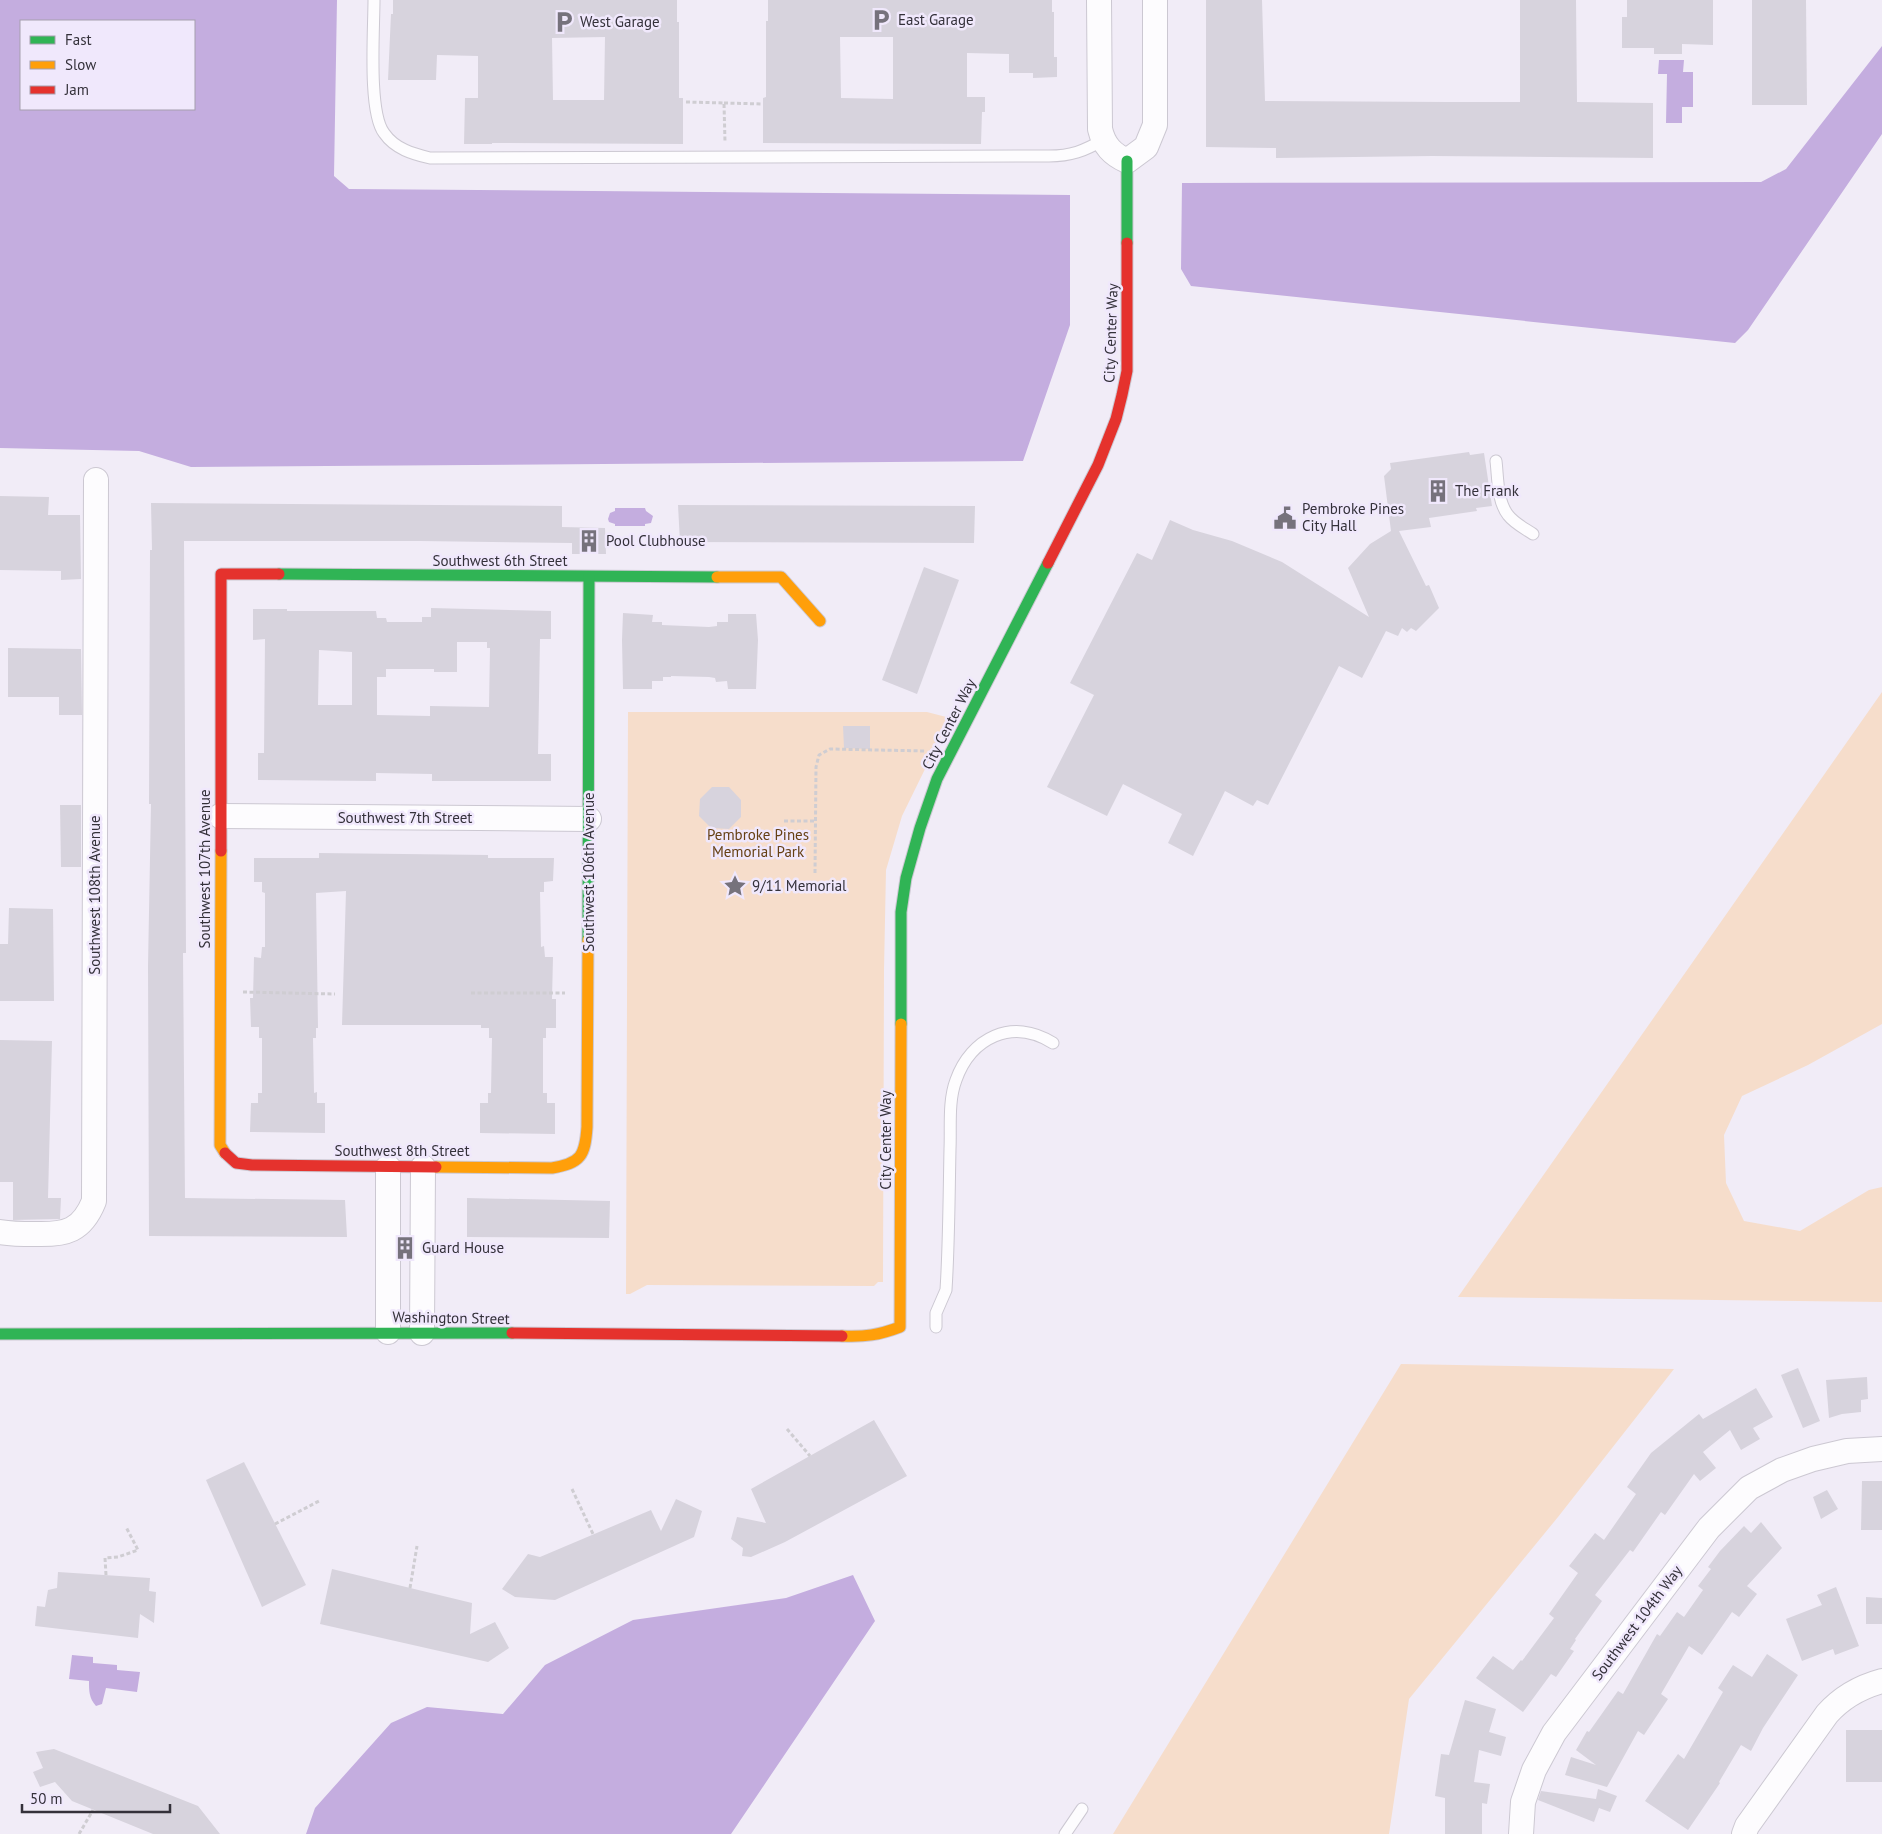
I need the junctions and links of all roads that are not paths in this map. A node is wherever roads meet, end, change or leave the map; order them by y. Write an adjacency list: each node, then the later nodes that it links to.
1 (374, 0): 4 (lane)
2 (1099, 0): 4 (street)
3 (1155, 0): 5 (street)
4 (1103, 140): 5 (street)
5 (1128, 161): 22 (street, City Center Way)
6 (1496, 460): 8 (lane)
7 (96, 480): 21 (street, Southwest 108th Avenue)
8 (1533, 534)
9 (221, 574): 10 (street, Southwest 6th Street); 12 (street, Southwest 107th Avenue)
10 (589, 577): 11 (street, Southwest 6th Street); 13 (street, Southwest 106th Avenue)
11 (820, 621)
12 (220, 816): 13 (street, Southwest 7th Street); 15 (street, Southwest 107th Avenue)
13 (590, 819): 16 (street, Southwest 106th Avenue)
14 (1053, 1043): 23 (lane)
15 (231, 1161): 17 (street, Southwest 8th Street)
16 (573, 1164): 18 (street, Southwest 8th Street)
17 (388, 1167): 18 (street, Southwest 8th Street); 19 (street)
18 (423, 1167): 20 (street)
19 (388, 1230): 20 (street); 24 (street)
20 (423, 1231): 25 (street)
21 (0, 1232)
22 (900, 1327): 25 (street, Washington Street)
23 (936, 1327)
24 (388, 1332): 25 (street, Washington Street); 26 (street, Washington Street)
25 (422, 1333)
26 (0, 1334)
27 (1882, 1449): 31 (street, Southwest 104th Way)
28 (1882, 1682): 32 (street)
29 (1082, 1809): 30 (lane)
30 (1065, 1834)
31 (1521, 1834)
32 (1744, 1834)

